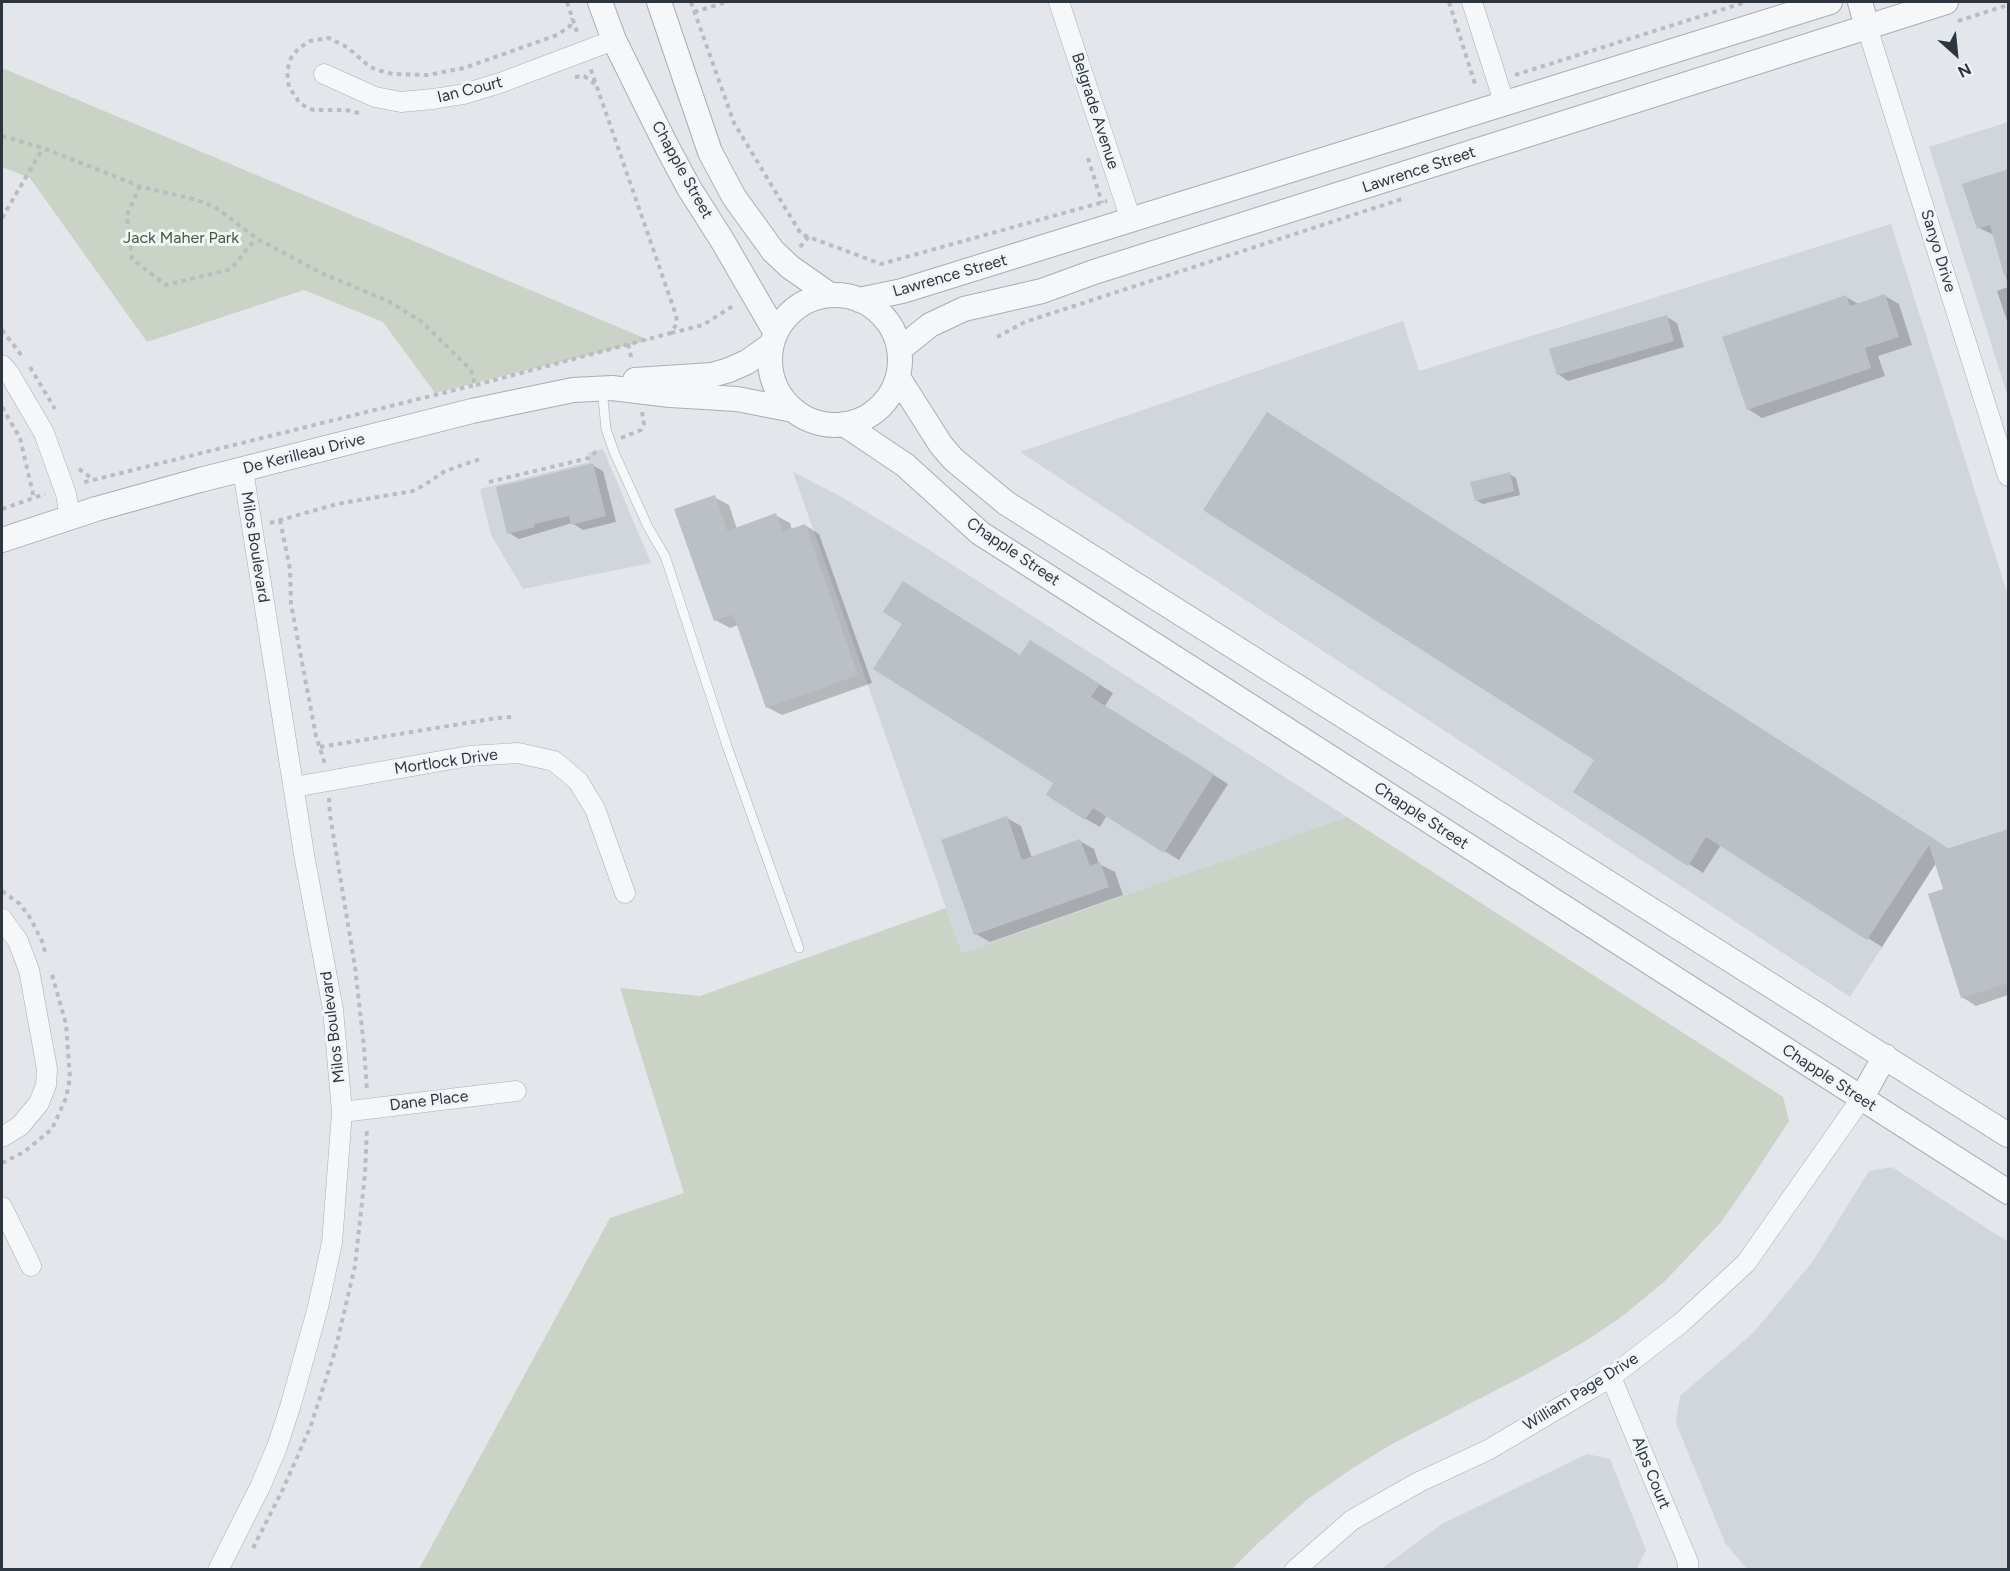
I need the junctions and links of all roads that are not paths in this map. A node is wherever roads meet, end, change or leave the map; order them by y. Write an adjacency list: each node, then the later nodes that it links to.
1 (600, 2): 10 (street, Chapple Street)
2 (1059, 2): 14 (street, Belgrade Avenue)
3 (1472, 2): 13 (street)
4 (1830, 2): 8 (street, Lawrence Street)
5 (1860, 2): 9 (street)
6 (1946, 2): 9 (street, Lawrence Street)
7 (663, 3): 16 (street, Chapple Street)
8 (1790, 7): 11 (street); 13 (street, Lawrence Street)
9 (1867, 27): 11 (street, Lawrence Street); 26 (street, Sanyo Drive)
10 (614, 40): 12 (street, Ian Court); 18 (street, Chapple Street)
11 (1803, 47): 15 (street, Lawrence Street)
12 (324, 74)
13 (1504, 102): 14 (street, Lawrence Street)
14 (1131, 220): 15 (street); 17 (street, Lawrence Street)
15 (1145, 257): 19 (street, Lawrence Street)
16 (830, 295): 17 (street); 18 (street)
17 (859, 300): 19 (street)
18 (773, 339): 22 (street, De Kerilleau Drive); 23 (street)
19 (900, 350): 21 (street)
20 (2, 365): 27 (street)
21 (899, 379): 24 (street); 33 (street)
22 (607, 387): 23 (street, De Kerilleau Drive); 25 (street, De Kerilleau Drive); 32 (lane)
23 (793, 410): 24 (street)
24 (844, 424): 35 (street, Chapple Street)
25 (243, 470): 27 (street, De Kerilleau Drive); 29 (street, Milos Boulevard)
26 (2008, 476)
27 (70, 518): 28 (street, De Kerilleau Drive)
28 (2, 540)
29 (294, 787): 30 (street, Mortlock Drive); 36 (street, Milos Boulevard)
30 (625, 893)
31 (2, 919): 38 (street)
32 (799, 948)
33 (1885, 1056): 35 (street); 37 (street)
34 (516, 1091): 36 (street, Dane Place)
35 (1861, 1099): 39 (street, Chapple Street); 42 (street, William Page Drive)
36 (342, 1112): 43 (street, Milos Boulevard)
37 (2008, 1135)
38 (2, 1137)
39 (2008, 1192)
40 (2, 1207): 41 (street)
41 (31, 1266)
42 (1611, 1377): 44 (street, William Page Drive); 45 (street, Alps Court)
43 (218, 1569)
44 (1295, 1569)
45 (1689, 1569)

